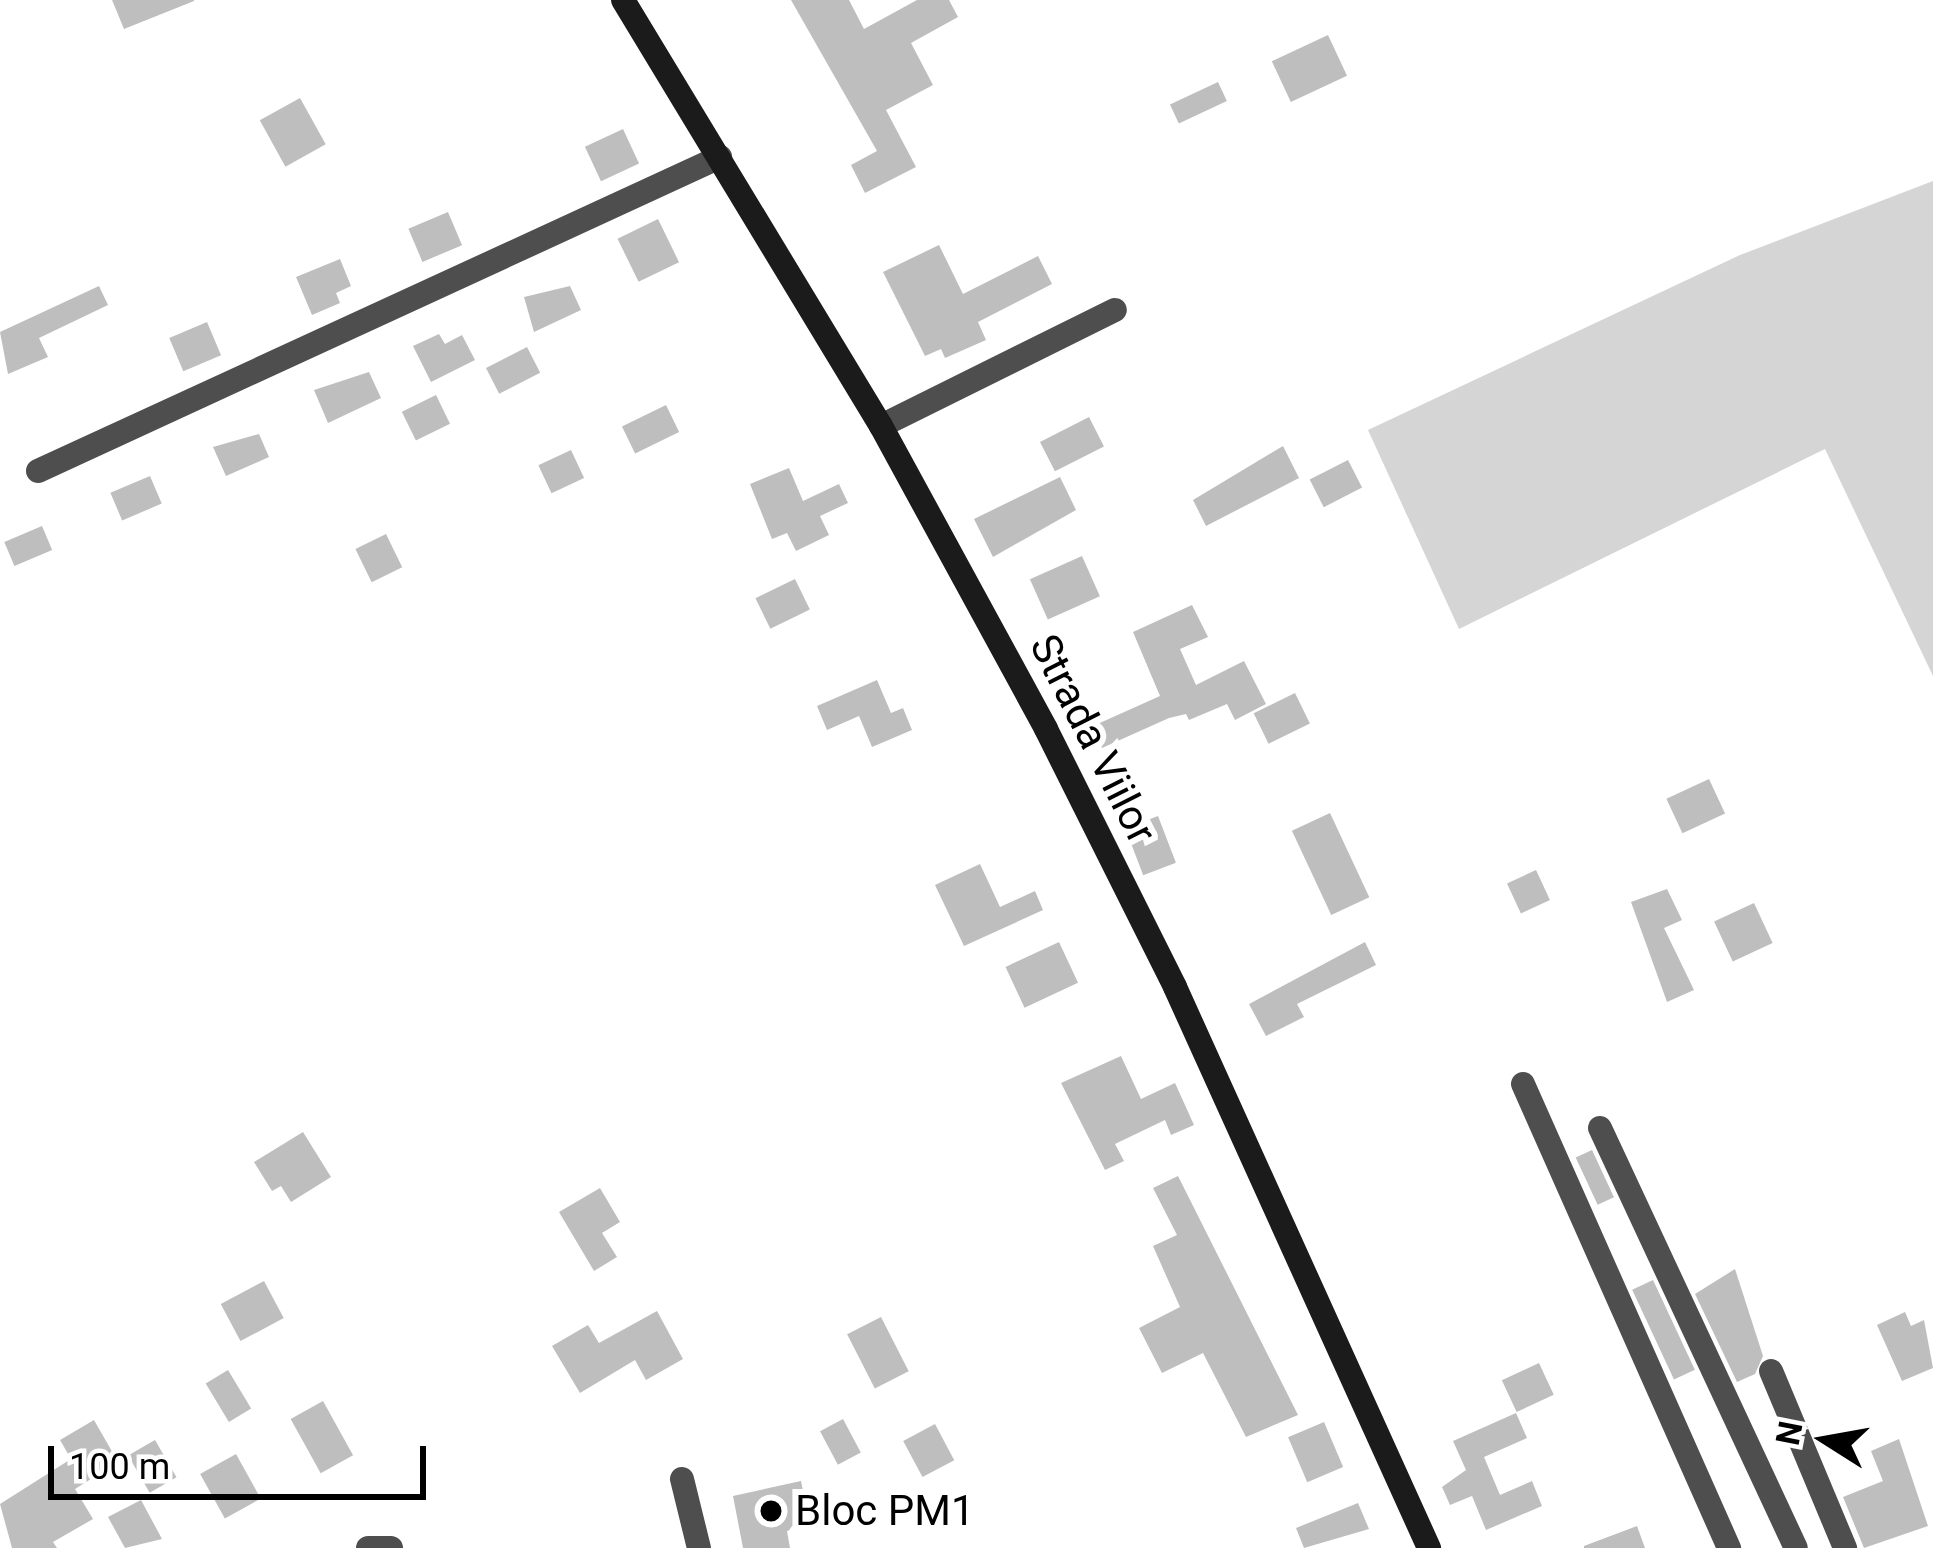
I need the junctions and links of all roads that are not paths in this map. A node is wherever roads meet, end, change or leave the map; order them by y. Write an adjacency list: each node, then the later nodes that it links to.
1 (623, 0): 2 (main road, Strada Viilor)
2 (719, 158): 4 (main road, Strada Viilor); 5 (street)
3 (1114, 310): 4 (street)
4 (881, 425): 13 (main road, Strada Viilor)
5 (38, 472)
6 (1523, 1084): 14 (street)
7 (1600, 1128): 15 (street)
8 (1771, 1371): 16 (street)
9 (682, 1479): 12 (street)
10 (368, 1548): 11 (street)
11 (392, 1548)
12 (699, 1548)
13 (1429, 1548)
14 (1729, 1548)
15 (1796, 1548)
16 (1845, 1548)

